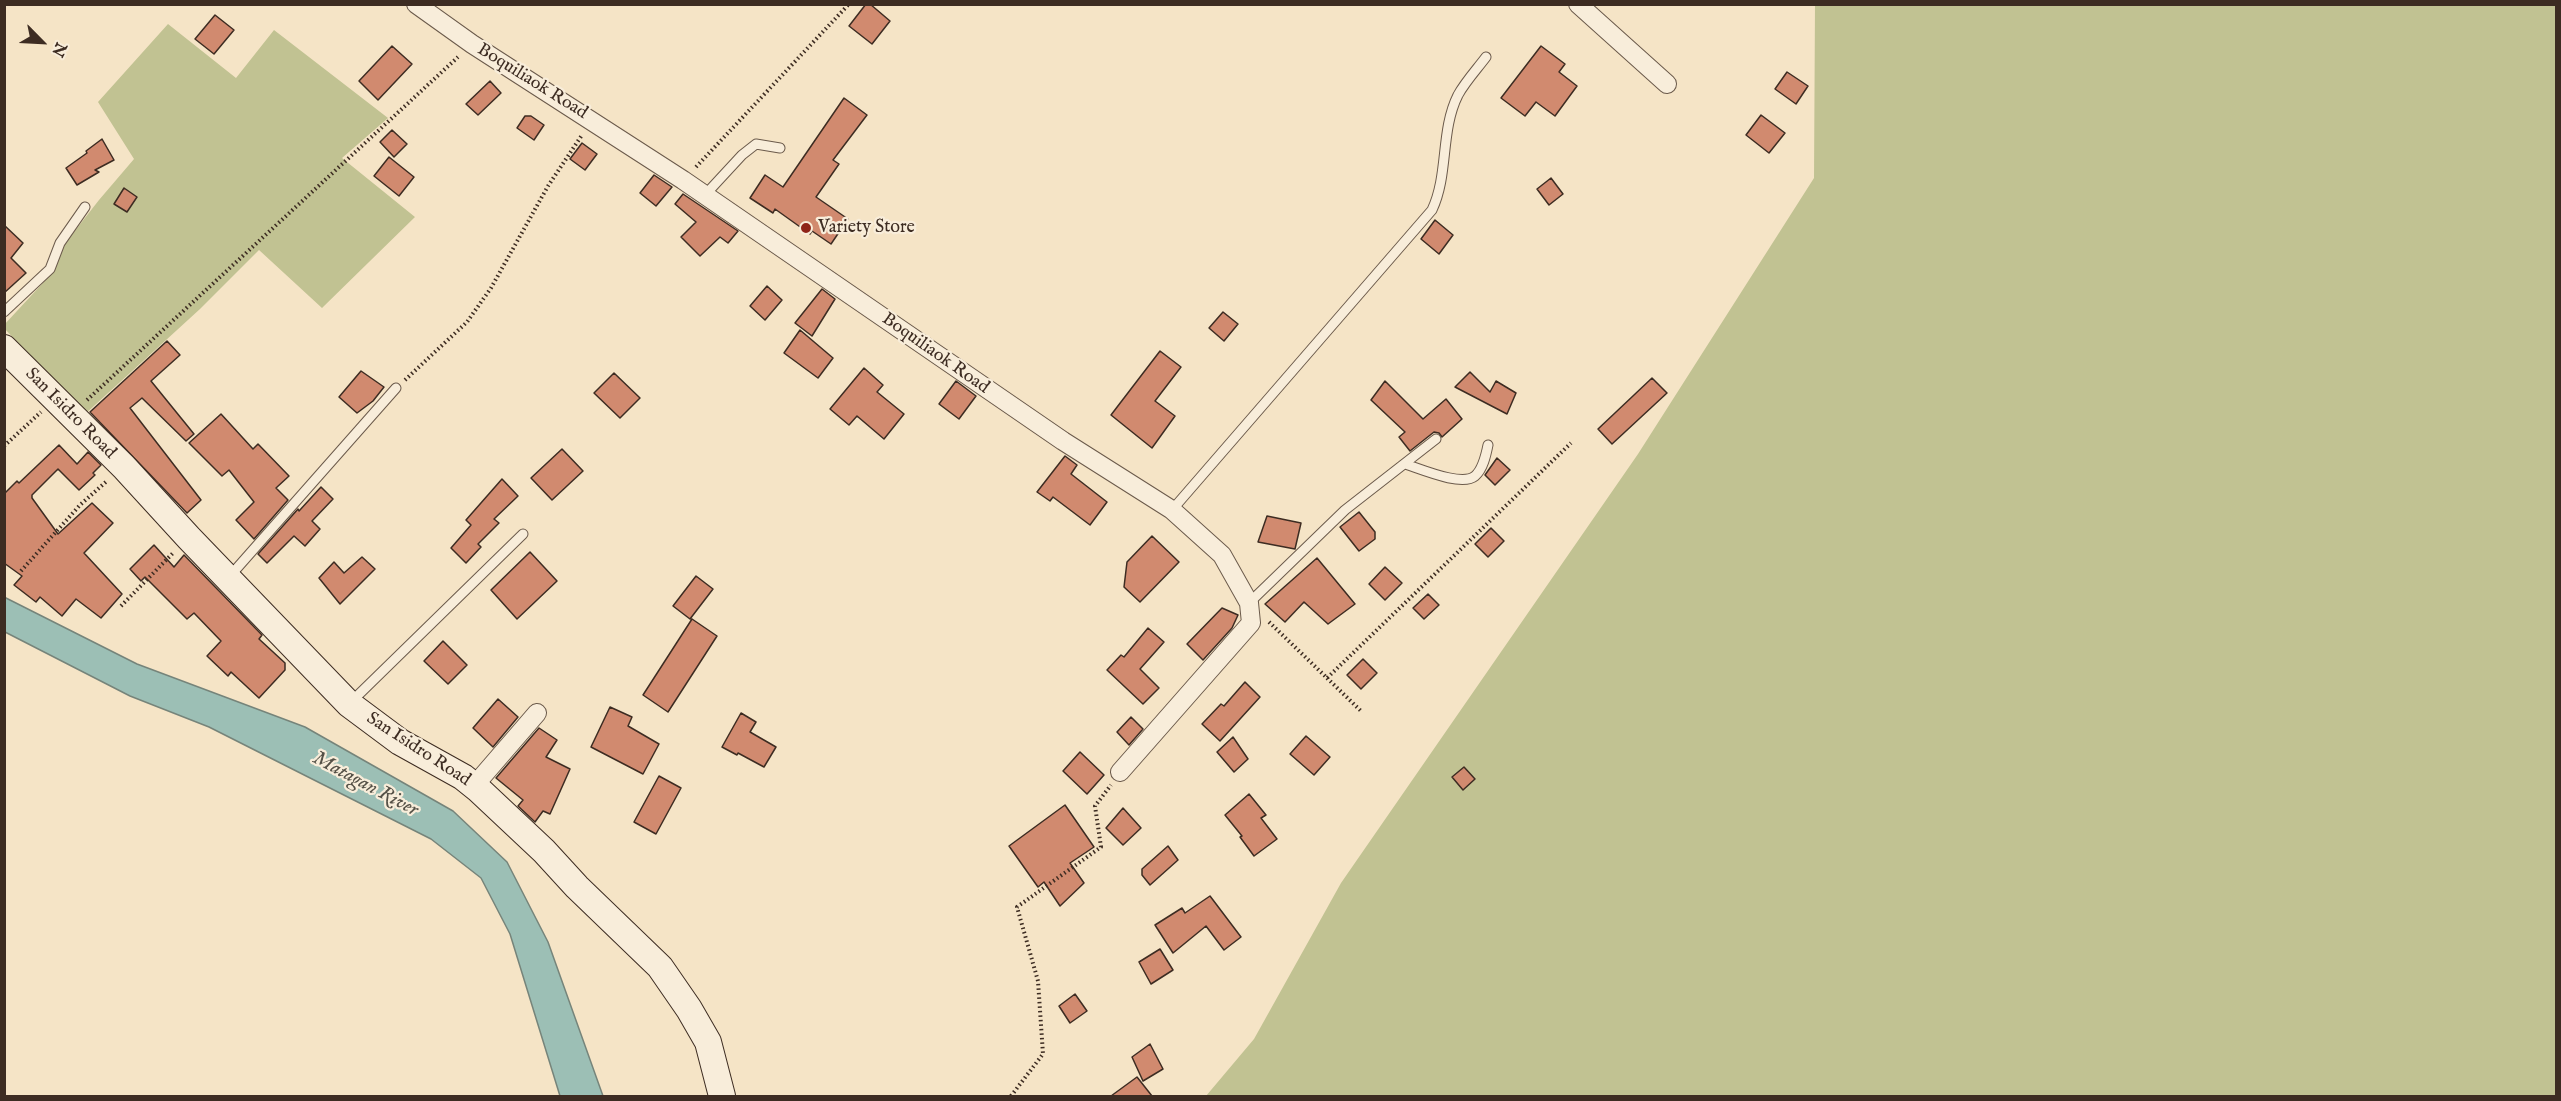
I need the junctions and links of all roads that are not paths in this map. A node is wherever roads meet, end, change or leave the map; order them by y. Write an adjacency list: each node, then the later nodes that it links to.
1 (416, 4): 6 (street, Boquiliaok Road)
2 (1578, 4): 4 (street)
3 (1486, 57): 14 (lane)
4 (1667, 84)
5 (780, 148): 6 (lane)
6 (705, 195): 14 (street, Boquiliaok Road)
7 (86, 207): 8 (lane)
8 (4, 312)
9 (4, 348): 16 (street, San Isidro Road)
10 (396, 388): 16 (lane)
11 (1436, 439): 13 (lane)
12 (1488, 445): 13 (lane)
13 (1405, 464): 17 (lane)
14 (1172, 510): 17 (street, Boquiliaok Road)
15 (523, 534): 18 (lane)
16 (229, 578): 18 (street, San Isidro Road)
17 (1249, 603): 20 (street)
18 (349, 704): 21 (street, San Isidro Road)
19 (537, 712): 21 (street)
20 (1120, 772)
21 (474, 786): 22 (street, San Isidro Road)
22 (722, 1096)

